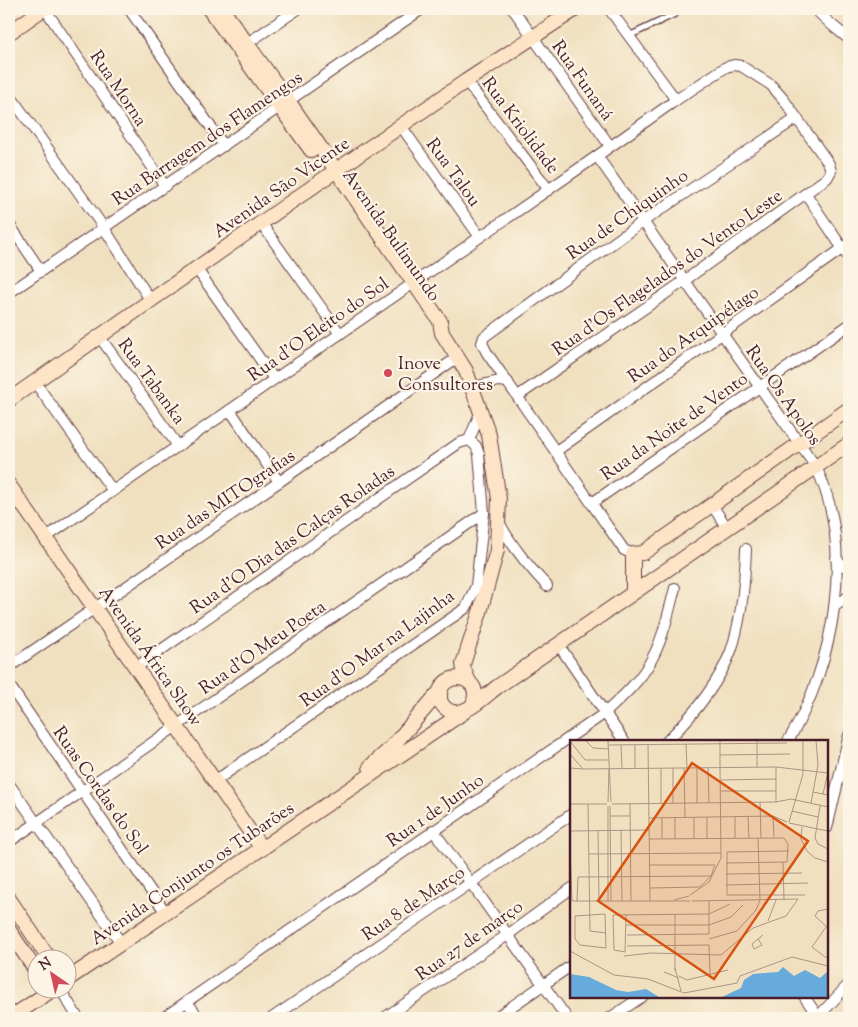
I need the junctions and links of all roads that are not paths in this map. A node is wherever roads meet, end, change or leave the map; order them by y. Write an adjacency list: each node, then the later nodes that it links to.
1 (44, 9): 12 (street); 27 (street, Rua Morna)
2 (129, 9): 23 (street)
3 (209, 9): 20 (street, Avenida Bulimundo)
4 (222, 9): 16 (street, Avenida Bulimundo)
5 (298, 9): 16 (street)
6 (422, 9): 20 (street, Rua Barragem dos Flamengos)
7 (513, 9): 14 (street, Rua Funaná)
8 (576, 9): 14 (street, Avenida São Vicente)
9 (609, 9): 13 (street)
10 (674, 9): 13 (lane)
11 (815, 9): 15 (street)
12 (9, 33)
13 (629, 36): 19 (street)
14 (533, 38): 17 (street, Avenida São Vicente); 24 (street, Rua Funaná)
15 (849, 39)
16 (246, 44): 20 (street, Avenida Bulimundo)
17 (466, 81): 22 (street, Avenida São Vicente); 28 (street, Rua Kriolidade)
18 (9, 94): 33 (street)
19 (676, 100): 21 (street, Rua d'O Eleito do Sol); 24 (street, Rua d'O Eleito do Sol)
20 (285, 104): 23 (street, Rua Barragem dos Flamengos); 26 (street, Avenida Bulimundo)
21 (797, 118): 29 (street, Rua d'Os Flagelados do Vento Leste); 30 (street, Rua de Chiquinho)
22 (401, 126): 26 (street, Avenida São Vicente); 34 (street, Rua Talou)
23 (224, 146): 27 (street, Rua Barragem dos Flamengos)
24 (610, 146): 25 (street, Rua d'O Eleito do Sol)
25 (597, 156): 28 (street, Rua d'O Eleito do Sol); 30 (street, Rua Os Apolos)
26 (332, 173): 31 (street, Avenida São Vicente); 39 (street, Avenida Bulimundo)
27 (165, 186): 33 (street, Rua Barragem dos Flamengos)
28 (549, 190): 34 (street, Rua d'O Eleito do Sol)
29 (806, 194): 35 (street); 38 (street, Rua d'Os Flagelados do Vento Leste)
30 (642, 222): 38 (street, Rua Os Apolos); 49 (street, Rua de Chiquinho)
31 (261, 223): 36 (street, Avenida São Vicente); 43 (street)
32 (9, 224): 37 (street)
33 (104, 228): 37 (street, Rua Barragem dos Flamengos); 41 (street)
34 (480, 237): 39 (street, Rua d'O Eleito do Sol)
35 (847, 250): 44 (street, Rua do Arquipélago)
36 (196, 268): 41 (street, Avenida São Vicente); 47 (street)
37 (41, 271): 40 (street, Rua Barragem dos Flamengos)
38 (684, 280): 44 (street, Rua Os Apolos); 52 (street, Rua d'Os Flagelados do Vento Leste)
39 (410, 286): 43 (street, Rua d'O Eleito do Sol); 46 (street, Avenida Bulimundo)
40 (9, 293)
41 (151, 301): 45 (street, Avenida São Vicente)
42 (849, 325): 51 (street, Rua da Noite de Vento)
43 (340, 334): 47 (street, Rua d'O Eleito do Sol)
44 (722, 334): 51 (street, Rua Os Apolos); 61 (street, Rua do Arquipélago)
45 (99, 336): 48 (street, Avenida São Vicente); 60 (street, Rua Tabanka)
46 (458, 357): 50 (street, Avenida Bulimundo); 63 (street, Rua das MITOgrafias)
47 (274, 379): 55 (street, Rua d'O Eleito do Sol)
48 (34, 381): 53 (street, Avenida São Vicente); 65 (street)
49 (508, 382): 50 (street); 52 (street)
50 (472, 387): 56 (street, Avenida Bulimundo)
51 (759, 387): 58 (street, Rua Os Apolos); 66 (street, Rua da Noite de Vento)
52 (518, 396): 61 (street)
53 (9, 400)
54 (849, 409): 58 (street)
55 (230, 410): 60 (street, Rua d'O Eleito do Sol); 63 (street)
56 (481, 411): 57 (street); 69 (street, Avenida Bulimundo)
57 (469, 440): 68 (street, Rua d'O Mar na Lajinha); 85 (street, Rua d'O Dia das Calças Roladas)
58 (800, 444): 62 (street, Rua Os Apolos); 67 (street)
59 (849, 444): 62 (street)
60 (178, 446): 65 (street, Rua d'O Eleito do Sol)
61 (556, 451): 66 (street)
62 (816, 467): 70 (street); 74 (street, Rua Os Apolos)
63 (279, 482): 81 (street, Rua das MITOgrafias)
64 (10, 490): 71 (street, Avenida África Show)
65 (113, 491): 71 (street, Rua d'O Eleito do Sol)
66 (592, 503): 73 (street)
67 (712, 505): 70 (street); 73 (street)
68 (484, 513): 92 (street, Rua d'O Meu Poeta); 97 (street, Rua d'O Mar na Lajinha)
69 (499, 521): 76 (street); 83 (street, Avenida Bulimundo)
70 (727, 528): 78 (street)
71 (45, 538): 81 (street, Avenida África Show)
72 (746, 549): 95 (street)
73 (633, 554): 78 (street)
74 (836, 559): 75 (street); 80 (street, Rua Os Apolos)
75 (849, 570)
76 (547, 586)
77 (675, 588): 91 (street, Rua 1 de Junho)
78 (633, 592): 82 (street)
79 (849, 596): 80 (street)
80 (834, 607): 96 (street, Rua Os Apolos)
81 (94, 608): 84 (street, Rua das MITOgrafias); 85 (street, Avenida África Show)
82 (558, 644): 89 (street); 91 (street)
83 (464, 657): 87 (street); 88 (street)
84 (9, 667)
85 (135, 668): 92 (street, Avenida África Show)
86 (9, 685): 99 (street, Ruas Cordas do Sol)
87 (471, 685): 88 (street); 89 (street); 90 (street)
88 (444, 686): 90 (street); 100 (street)
89 (497, 687): 90 (street)
90 (468, 708): 100 (street)
91 (605, 713): 94 (street); 104 (street, Rua 1 de Junho)
92 (176, 726): 97 (street, Avenida África Show); 99 (street, Rua d'O Meu Poeta)
93 (849, 735): 103 (street)
94 (623, 740)
95 (668, 740)
96 (789, 740)
97 (215, 781): 106 (street, Avenida África Show)
98 (9, 784): 102 (street)
99 (82, 791): 102 (street, Rua d'O Meu Poeta); 110 (street, Ruas Cordas do Sol)
100 (336, 798): 106 (street, Avenida Conjunto os Tubarões)
101 (570, 815): 107 (street, Rua 8 de Março)
102 (36, 823): 105 (street, Rua d'O Meu Poeta); 113 (street)
103 (828, 824)
104 (433, 830): 107 (street); 124 (street, Rua 1 de Junho)
105 (9, 842)
106 (262, 848): 110 (street, Avenida Conjunto os Tubarões)
107 (470, 884): 112 (street); 130 (street, Rua 8 de Março)
108 (570, 889): 112 (street, Rua 27 de março)
109 (9, 899): 114 (street)
110 (166, 913): 113 (street, Avenida Conjunto os Tubarões)
111 (9, 930): 115 (street)
112 (506, 936): 119 (street); 131 (street, Rua 27 de março)
113 (121, 943): 117 (street, Avenida Conjunto os Tubarões)
114 (43, 950)
115 (28, 959)
116 (570, 966): 119 (street)
117 (78, 972)
118 (849, 984): 125 (street)
119 (544, 985): 132 (street); 133 (street)
120 (642, 997): 134 (street)
121 (805, 997): 125 (street)
122 (37, 1000): 126 (street)
123 (61, 1000): 127 (street)
124 (187, 1002): 128 (street, Rua 1 de Junho); 129 (street)
125 (818, 1017)
126 (10, 1018)
127 (78, 1018)
128 (163, 1018)
129 (199, 1018)
130 (272, 1018)
131 (384, 1018)
132 (495, 1018)
133 (567, 1018)
134 (610, 1018)

